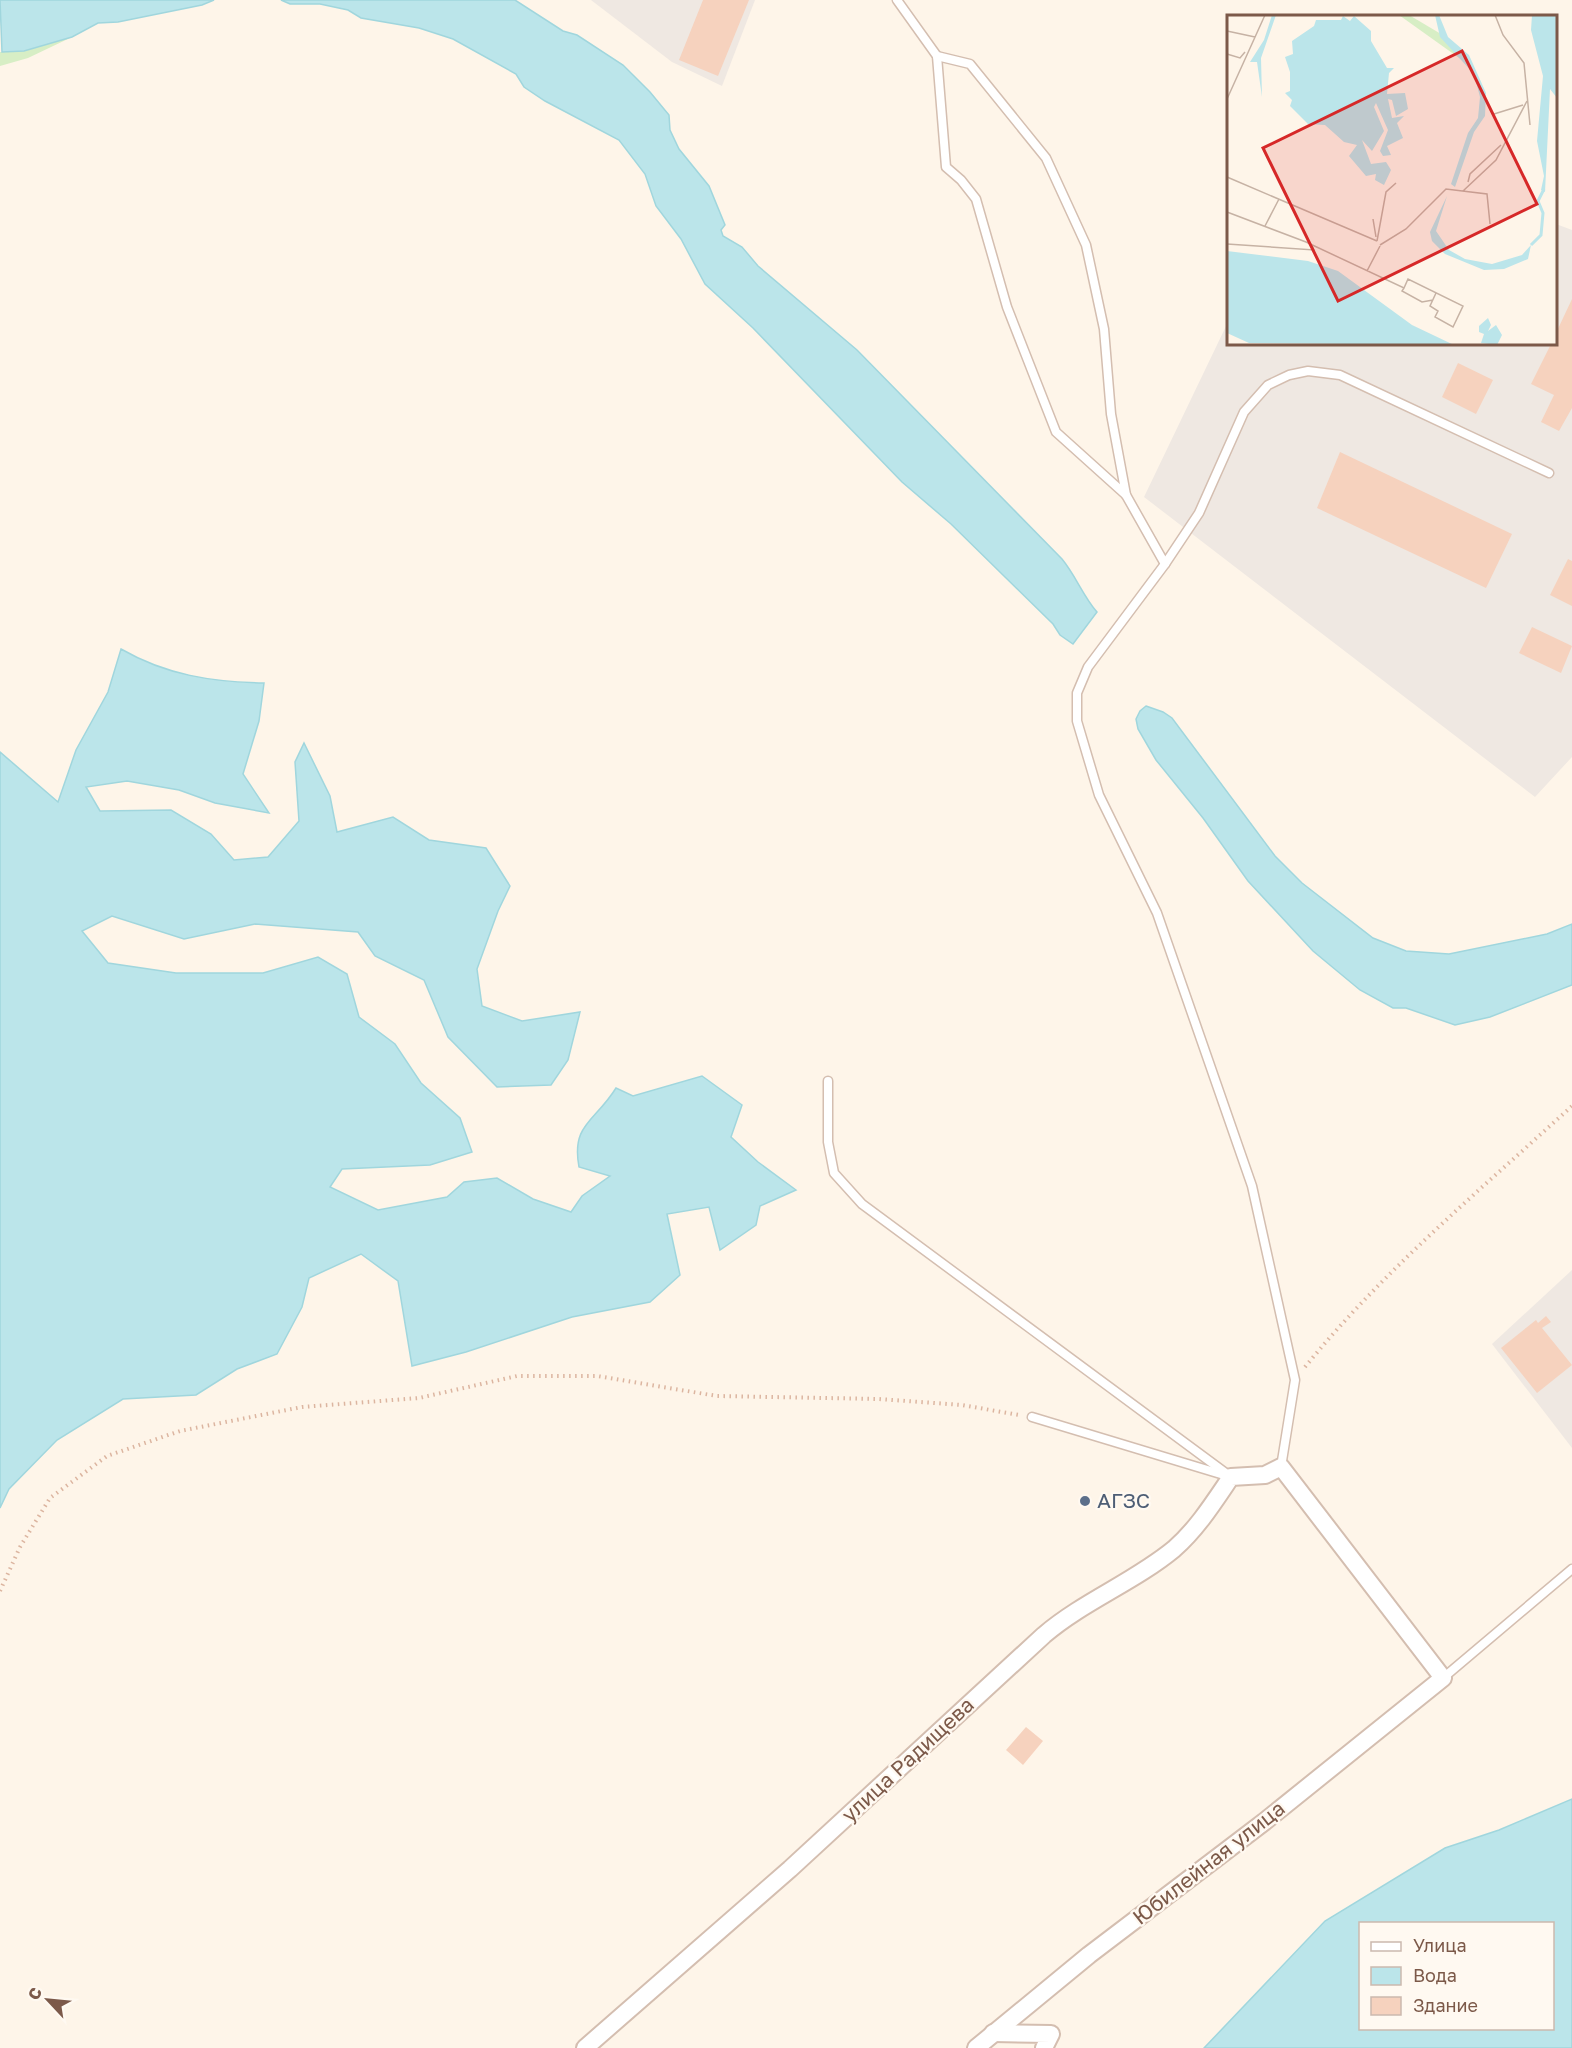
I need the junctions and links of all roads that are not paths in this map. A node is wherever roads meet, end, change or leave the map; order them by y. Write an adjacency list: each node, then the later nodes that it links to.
1 (897, 0): 2 (lane)
2 (937, 56): 4 (lane); 4 (lane)
3 (1549, 472): 5 (lane)
4 (1126, 495): 5 (lane)
5 (1165, 564): 8 (lane)
6 (828, 1081): 9 (lane)
7 (1032, 1417): 9 (lane)
8 (1281, 1467): 9 (street); 11 (street)
9 (1231, 1477): 13 (street, улица Радищева)
10 (1572, 1569): 11 (lane)
11 (1443, 1678): 12 (street, Юбилейная улица)
12 (993, 2034): 14 (street, Юбилейная улица); 15 (street)
13 (585, 2048)
14 (976, 2048)
15 (1044, 2048)

